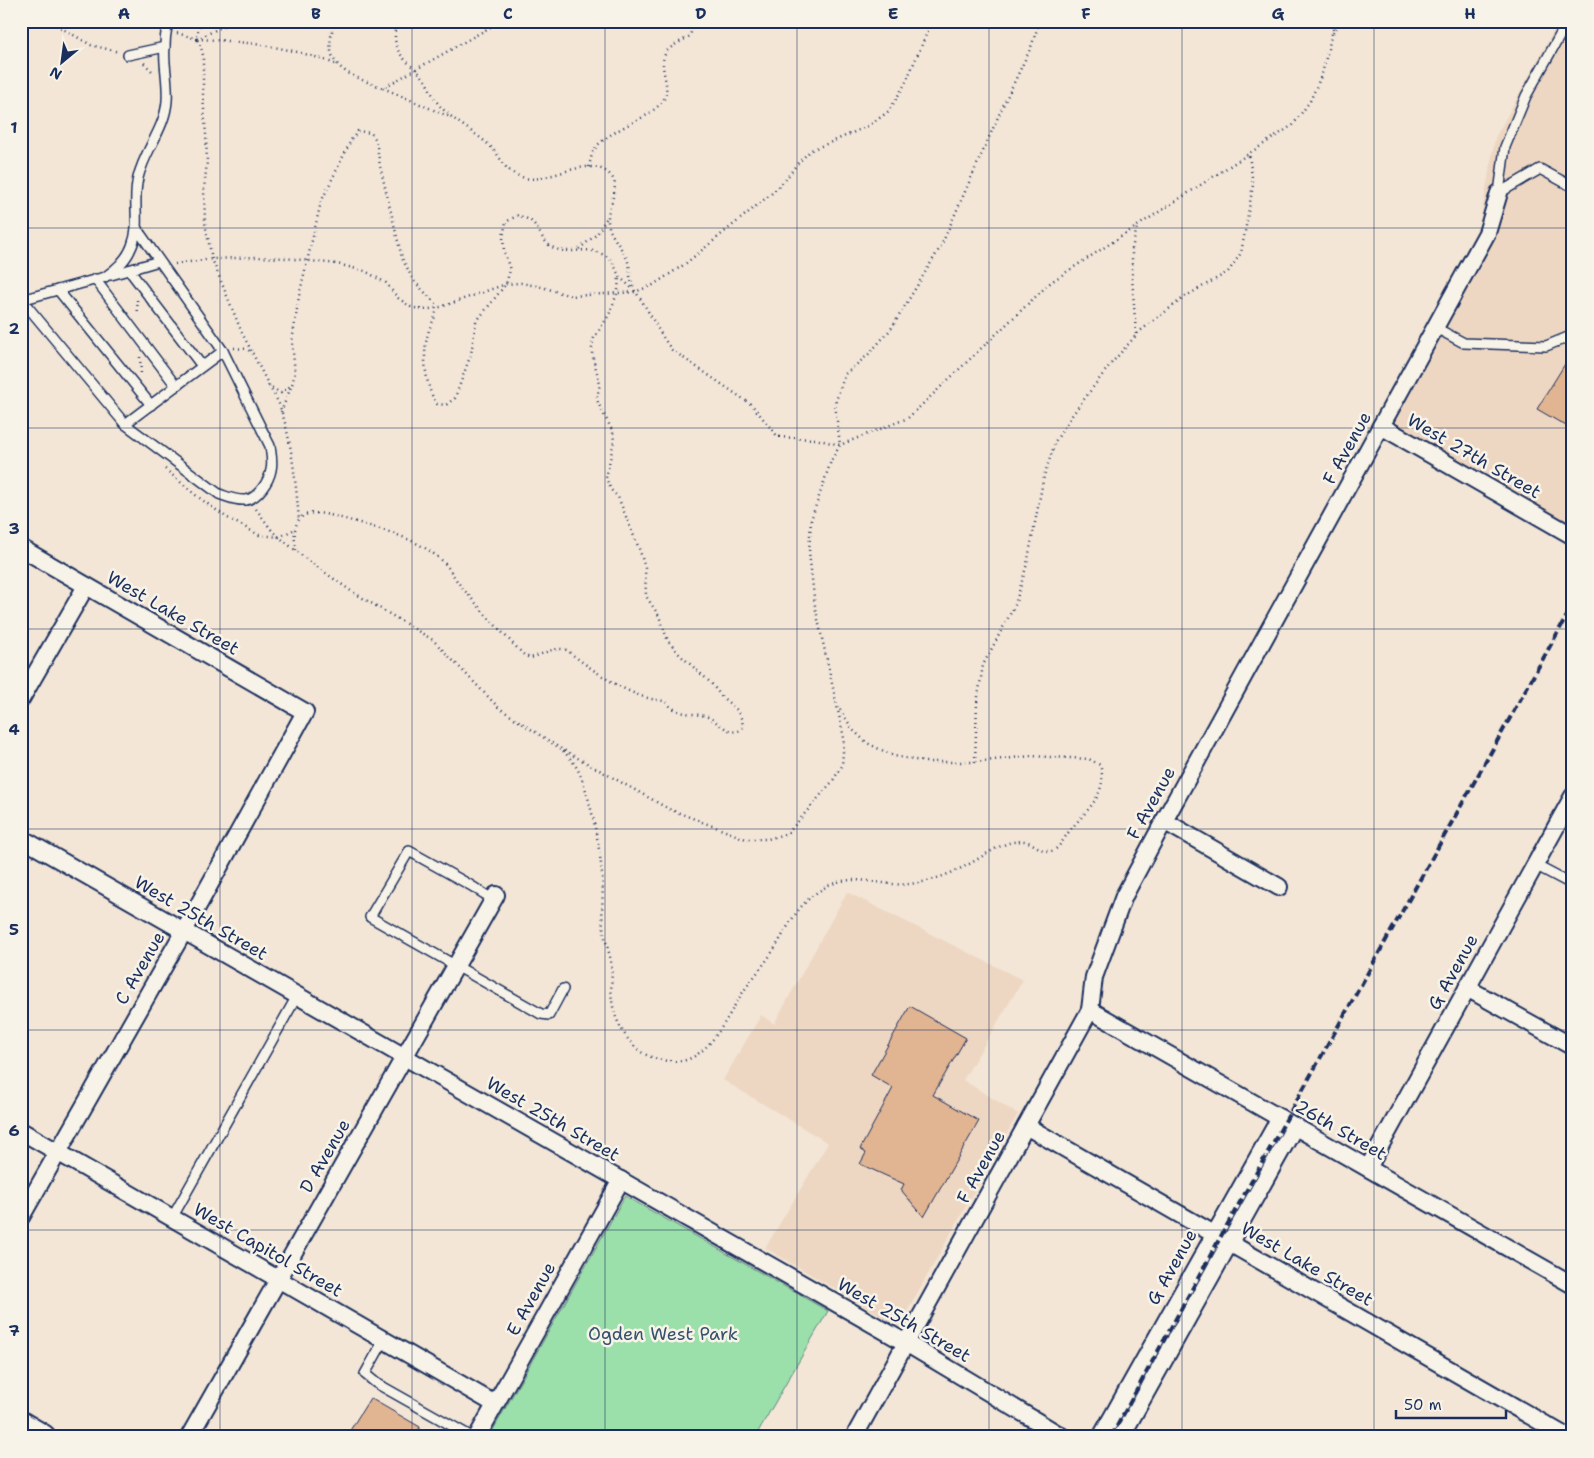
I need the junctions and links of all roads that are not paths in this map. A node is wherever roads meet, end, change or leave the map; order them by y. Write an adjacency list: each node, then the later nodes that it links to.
1 (1568, 21): 6 (lane)
2 (167, 25): 3 (lane)
3 (165, 47): 4 (lane); 7 (lane)
4 (128, 55)
5 (1573, 187): 6 (lane)
6 (1499, 193): 14 (street, F Avenue)
7 (137, 229): 8 (lane); 10 (lane)
8 (163, 262): 9 (lane); 16 (lane)
9 (129, 270): 10 (lane); 17 (lane)
10 (105, 277): 11 (lane)
11 (95, 280): 12 (lane); 18 (lane)
12 (58, 290): 13 (lane); 19 (lane)
13 (22, 300): 20 (lane)
14 (1436, 328): 15 (lane); 21 (street, F Avenue)
15 (1573, 335)
16 (223, 351): 17 (lane); 20 (lane)
17 (202, 366): 18 (lane)
18 (176, 386): 19 (lane)
19 (151, 405): 20 (lane)
20 (125, 424)
21 (1381, 426): 22 (street, West 27th Street); 28 (street, F Avenue)
22 (1573, 536)
23 (21, 548): 24 (street, West Lake Street)
24 (86, 586): 25 (street); 26 (street, West Lake Street)
25 (21, 699)
26 (305, 712): 34 (street, C Avenue)
27 (1573, 796): 30 (street, G Avenue)
28 (1164, 821): 32 (street); 39 (street, F Avenue)
29 (21, 838): 34 (street, West 25th Street)
30 (1535, 865): 31 (lane); 36 (street, G Avenue)
31 (1573, 885)
32 (1279, 887)
33 (495, 898): 35 (street, D Avenue); 35 (lane)
34 (184, 931): 38 (street, West 25th Street); 46 (street, C Avenue)
35 (456, 967): 37 (lane); 41 (street, D Avenue)
36 (1467, 988): 40 (street); 47 (street, G Avenue)
37 (563, 989)
38 (297, 996): 41 (street, West 25th Street); 50 (lane)
39 (1090, 1010): 42 (street, 26th Street); 43 (street, F Avenue)
40 (1573, 1047)
41 (405, 1057): 48 (street, West 25th Street); 53 (street, D Avenue)
42 (1280, 1118): 44 (street, 26th Street); 51 (street, G Avenue)
43 (1026, 1126): 51 (street, West Lake Street); 56 (street, F Avenue)
44 (1295, 1126): 47 (street, 26th Street); 52 (street)
45 (21, 1131): 46 (street, West Capitol Street)
46 (58, 1152): 49 (street, C Avenue); 50 (street, West Capitol Street)
47 (1368, 1168): 54 (street, 26th Street)
48 (621, 1180): 56 (street, West 25th Street); 57 (street, E Avenue)
49 (21, 1217)
50 (172, 1218): 53 (street, West Capitol Street)
51 (1214, 1234): 52 (street, West Lake Street); 65 (street, G Avenue)
52 (1229, 1242): 66 (street); 67 (street, West Lake Street)
53 (278, 1279): 55 (street, West Capitol Street); 60 (street, D Avenue)
54 (1573, 1285)
55 (384, 1340): 57 (street, West Capitol Street); 61 (lane)
56 (906, 1343): 63 (street, F Avenue); 64 (street, West 25th Street)
57 (495, 1404): 62 (street, E Avenue)
58 (21, 1424): 59 (main road)
59 (42, 1437)
60 (189, 1437)
61 (472, 1437)
62 (477, 1437)
63 (854, 1437)
64 (1063, 1437)
65 (1101, 1437)
66 (1121, 1437)
67 (1568, 1437)

